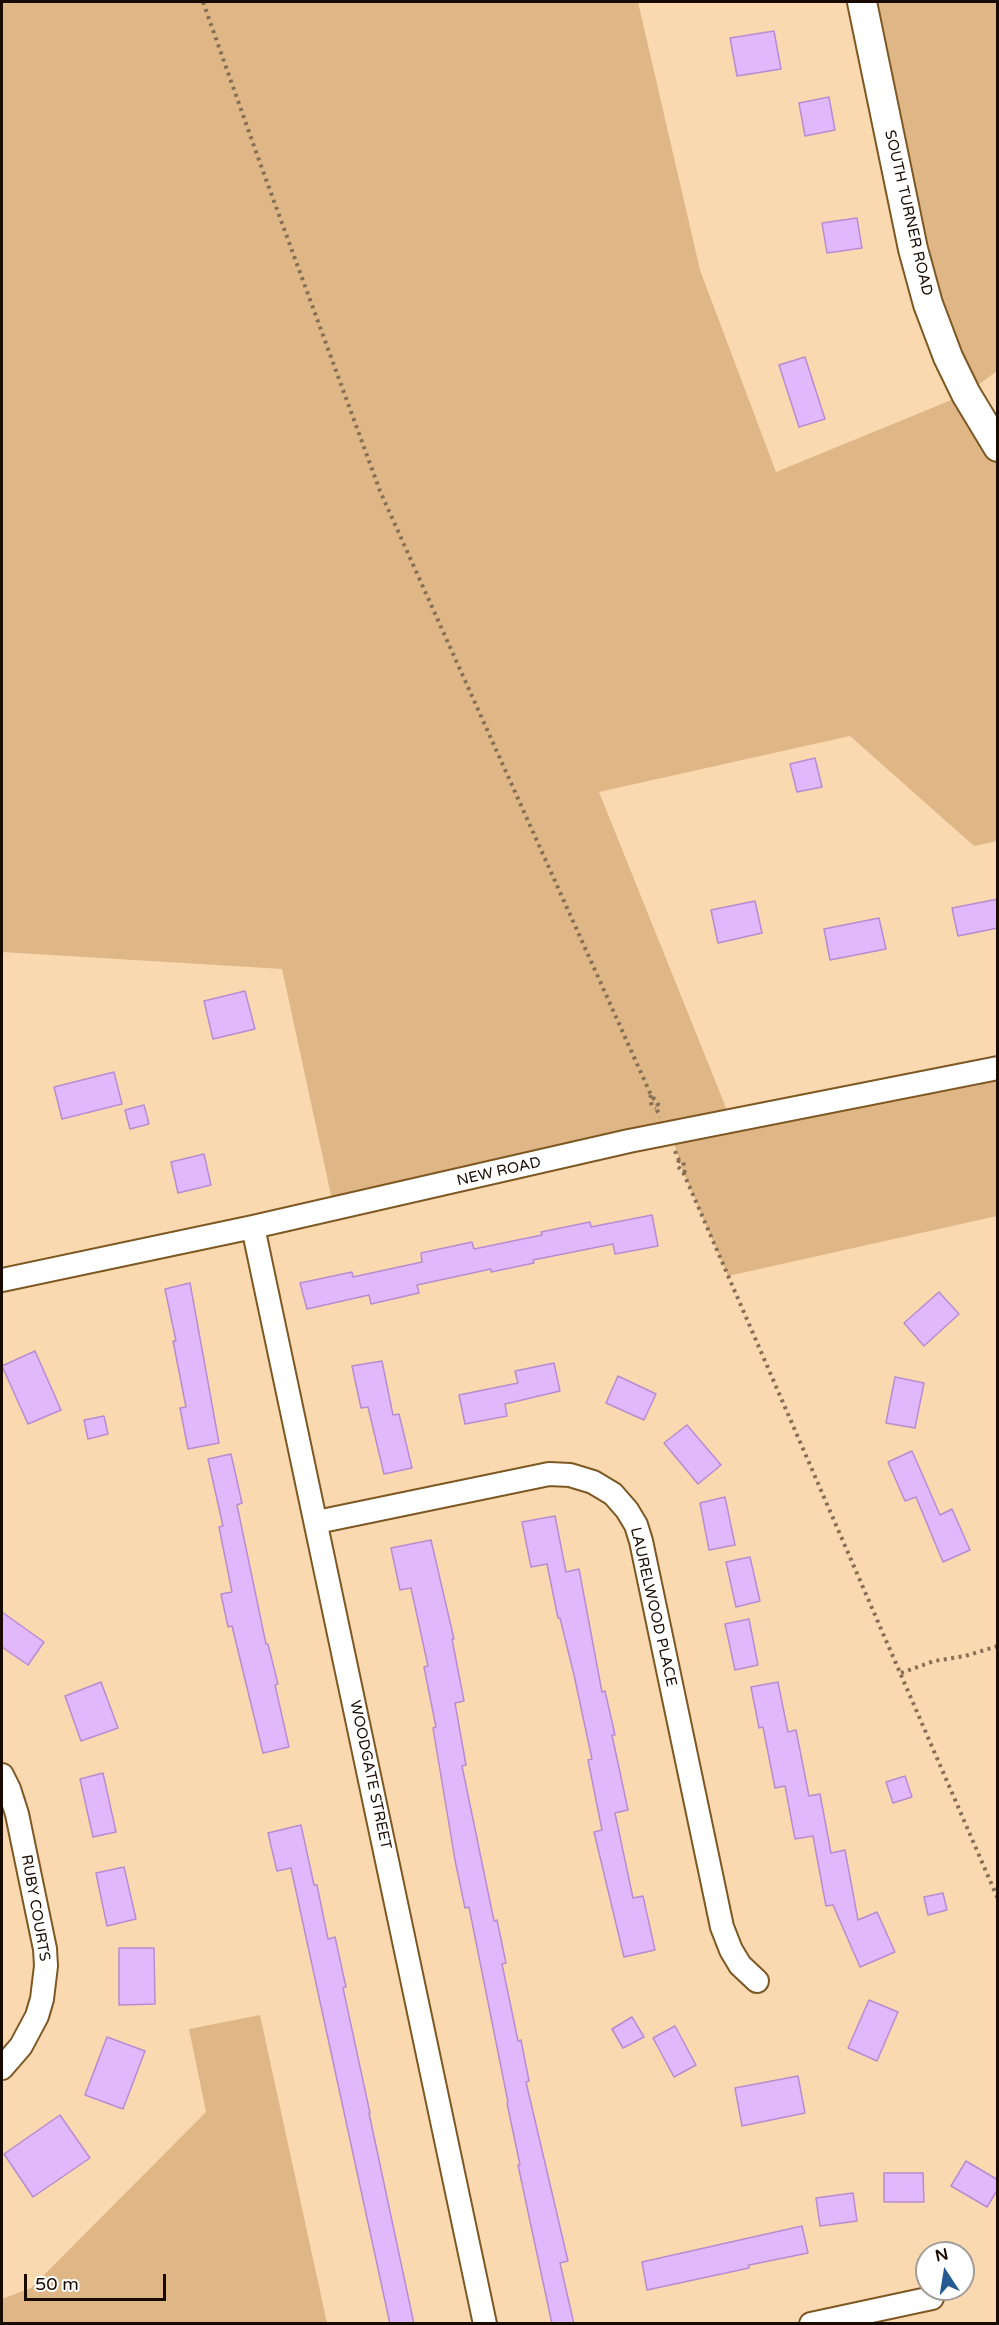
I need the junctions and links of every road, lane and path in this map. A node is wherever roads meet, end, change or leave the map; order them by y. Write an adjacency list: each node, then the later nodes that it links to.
1 (203, 2): 5 (path)
2 (862, 2): 3 (street, SOUTH TURNER ROAD)
3 (998, 447)
4 (998, 1068): 7 (street, NEW ROAD)
5 (651, 1095)
6 (684, 1174): 11 (path)
7 (253, 1227): 8 (street, NEW ROAD); 9 (street, WOODGATE STREET)
8 (2, 1281)
9 (317, 1522): 14 (street, LAURELWOOD PLACE); 17 (street, WOODGATE STREET)
10 (998, 1646): 11 (path)
11 (901, 1673): 13 (path)
12 (2, 1775): 15 (street, RUBY COURTS)
13 (998, 1899)
14 (757, 1980)
15 (2, 2068)
16 (918, 2301): 18 (street)
17 (485, 2324)
18 (811, 2324)

